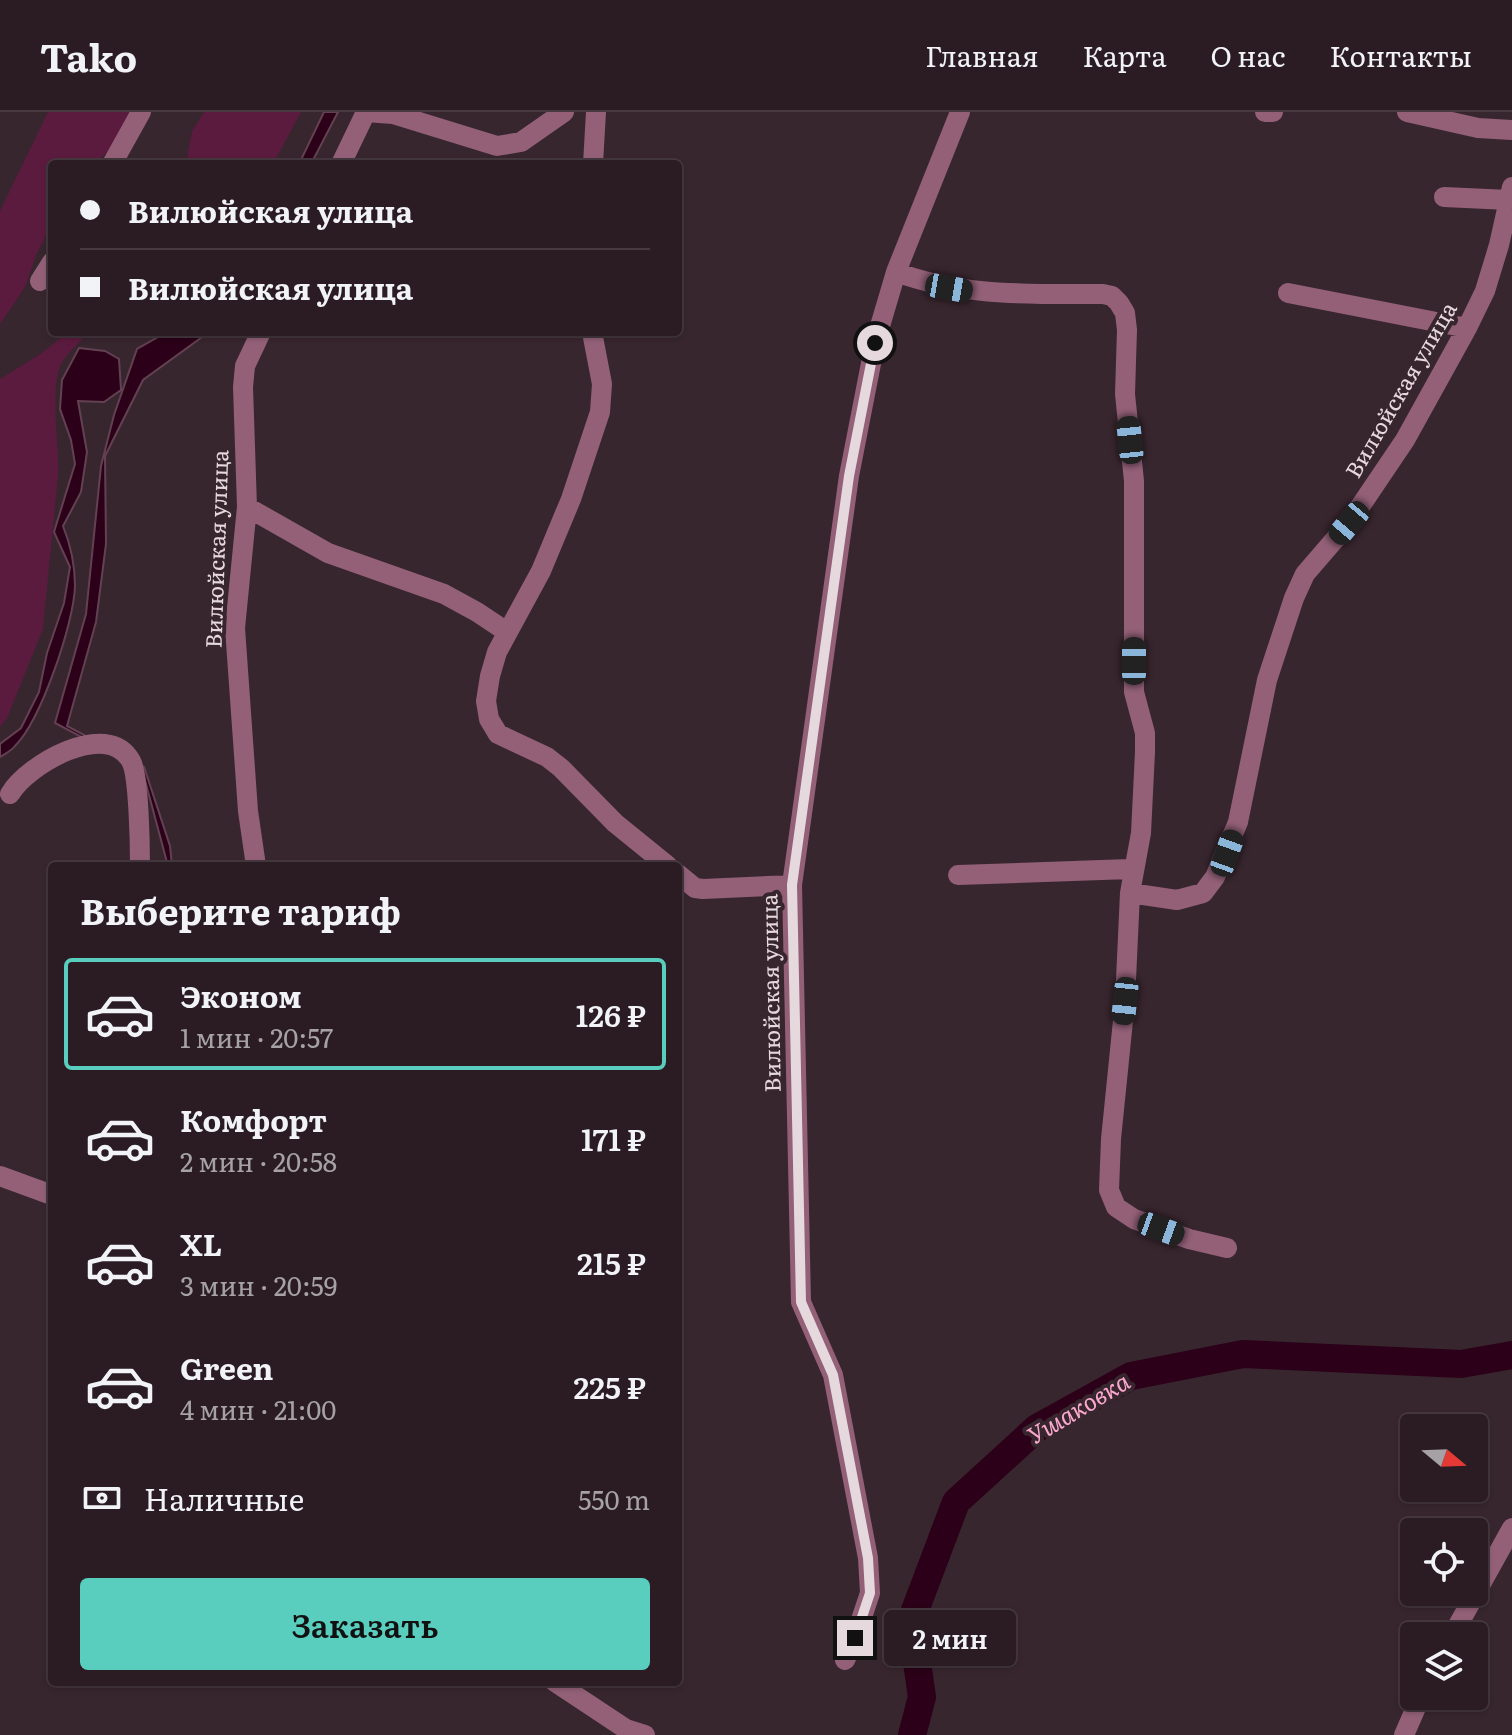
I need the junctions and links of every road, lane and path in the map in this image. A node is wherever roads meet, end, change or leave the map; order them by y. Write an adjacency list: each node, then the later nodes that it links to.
1 (141, 112): 10 (street)
2 (366, 112): 3 (street); 11 (street)
3 (564, 112)
4 (596, 112): 12 (street)
5 (960, 112): 16 (street, Вилюйская улица)
6 (1265, 112): 7 (street)
7 (1273, 112)
8 (1407, 112): 9 (street)
9 (1512, 130)
10 (114, 160)
11 (343, 160)
12 (593, 160)
13 (1510, 194): 14 (street); 19 (street, Вилюйская улица)
14 (1444, 197)
15 (48, 268): 17 (street)
16 (896, 272): 28 (street); 31 (street, Вилюйская улица)
17 (40, 281)
18 (1288, 293): 19 (street)
19 (1467, 328): 32 (street, Вилюйская улица)
20 (259, 336): 22 (street, Вилюйская улица)
21 (593, 336): 23 (street)
22 (247, 507): 23 (street); 26 (street, Вилюйская улица)
23 (507, 632): 27 (street)
24 (10, 794): 25 (street)
25 (140, 862)
26 (255, 862)
27 (663, 862)
28 (1135, 866): 29 (street); 32 (street)
29 (958, 875)
30 (682, 877): 31 (street)
31 (792, 885): 38 (street, Вилюйская улица)
32 (1130, 893): 35 (street)
33 (0, 1176): 34 (street)
34 (48, 1194)
35 (1227, 1248)
36 (1512, 1528): 37 (street)
37 (1460, 1622)
38 (845, 1660)
39 (561, 1686): 41 (street)
40 (1415, 1710): 42 (street)
41 (632, 1733)
42 (1404, 1735)

